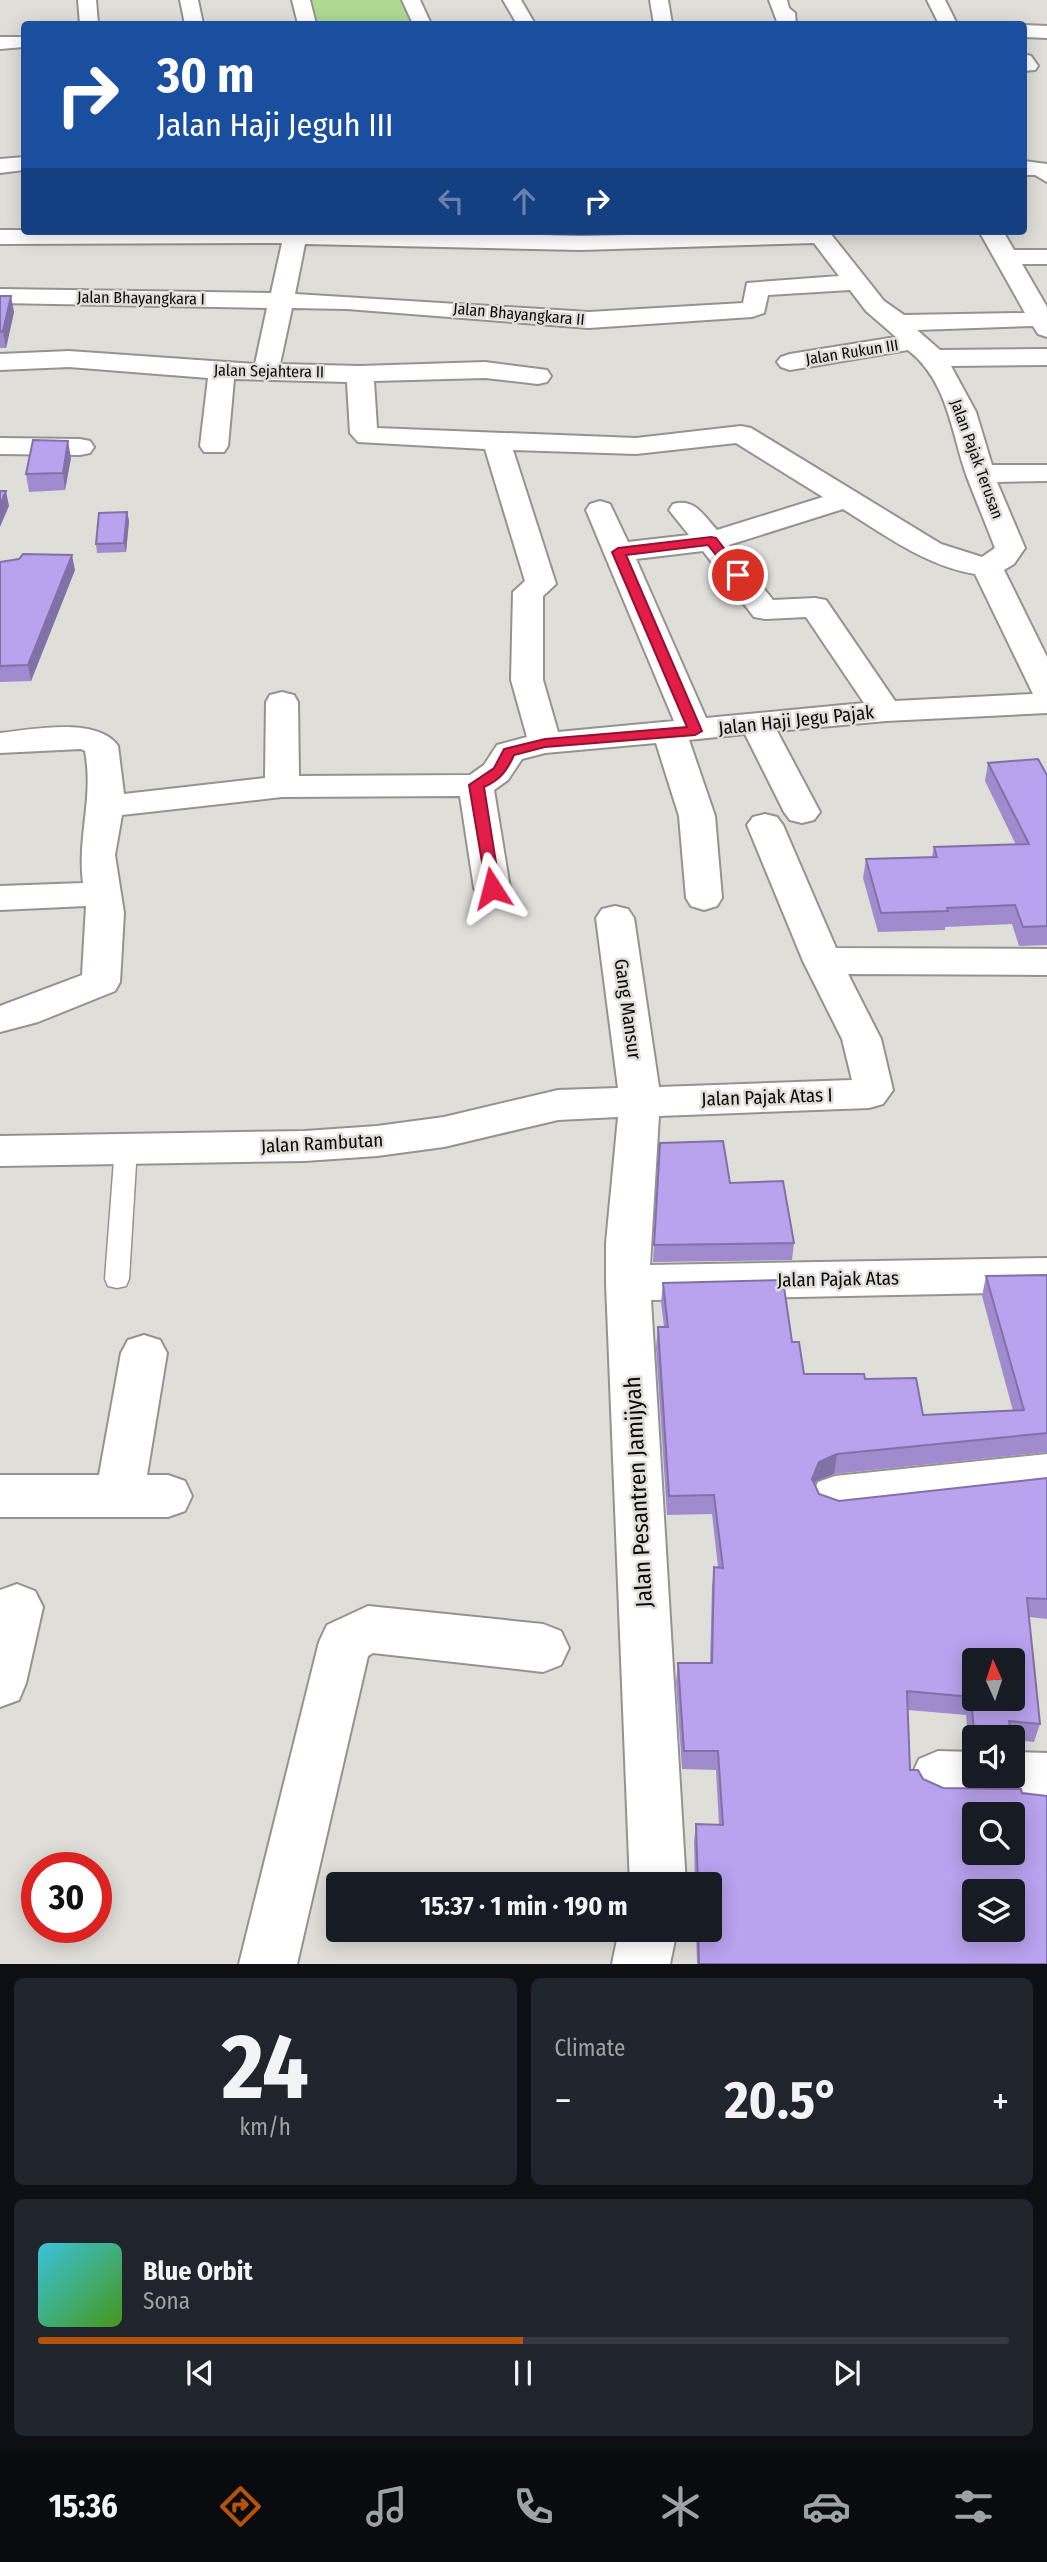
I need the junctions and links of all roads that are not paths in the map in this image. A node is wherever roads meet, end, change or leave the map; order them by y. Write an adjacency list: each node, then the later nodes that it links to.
1 (87, 0): 9 (street)
2 (189, 0): 10 (street)
3 (301, 0): 11 (street)
4 (411, 0): 12 (street)
5 (512, 0): 13 (street)
6 (659, 0): 14 (street)
7 (778, 0): 15 (street)
8 (936, 0): 16 (street)
9 (89, 21)
10 (193, 21)
11 (306, 21)
12 (421, 21)
13 (524, 21)
14 (662, 21)
15 (787, 21)
16 (946, 21)
17 (1027, 31): 18 (street)
18 (1047, 32)
19 (21, 41): 20 (street)
20 (0, 43)
21 (21, 164): 22 (street)
22 (0, 166)
23 (1027, 169): 24 (street)
24 (1047, 175)
25 (21, 235): 32 (street)
26 (255, 235): 34 (street)
27 (370, 235): 33 (street); 34 (street)
28 (679, 235): 31 (street)
29 (807, 235): 37 (street, Jalan Pajak Terusan)
30 (993, 235): 35 (street)
31 (637, 236): 33 (street)
32 (0, 237)
33 (510, 237)
34 (295, 238): 39 (street)
35 (1007, 257): 36 (street); 40 (street)
36 (1047, 257)
37 (855, 282): 39 (street, Jalan Bhayangkara II); 41 (street, Jalan Pajak Terusan)
38 (0, 296): 39 (street, Jalan Bhayangkara I)
39 (281, 300): 46 (street)
40 (1036, 325): 41 (street)
41 (915, 341): 42 (street); 44 (street, Jalan Rukun III); 54 (street, Jalan Pajak Terusan)
42 (1047, 357)
43 (0, 362): 45 (street, Jalan Sejahtera II)
44 (790, 362)
45 (222, 371): 46 (street, Jalan Sejahtera II); 51 (street)
46 (266, 371): 47 (street, Jalan Sejahtera II)
47 (360, 374): 48 (street, Jalan Sejahtera II); 49 (street)
48 (538, 376)
49 (497, 442): 55 (street); 68 (street)
50 (0, 446): 52 (street)
51 (214, 446)
52 (80, 447)
53 (1047, 473): 54 (street)
54 (980, 474): 60 (street, Jalan Pajak Terusan)
55 (845, 499): 58 (street); 60 (street)
56 (600, 510): 59 (street)
57 (682, 510): 58 (street)
58 (711, 541): 59 (street); 64 (street)
59 (618, 552): 66 (street)
60 (987, 567): 61 (street)
61 (1047, 690)
62 (282, 702): 70 (street)
63 (1047, 703): 64 (street, Jalan Haji Jegu Pajak)
64 (886, 711): 65 (street, Jalan Haji Jegu Pajak)
65 (757, 724): 66 (street, Jalan Haji Jegu Pajak); 72 (street)
66 (683, 732): 68 (street, Jalan Haji Jegu Pajak); 77 (street)
67 (0, 743): 71 (street)
68 (545, 743): 69 (street, Jalan Haji Jegu Pajak)
69 (476, 785): 70 (street); 74 (street)
70 (282, 787): 71 (street)
71 (106, 806): 75 (street)
72 (802, 812)
73 (765, 825): 79 (street)
74 (492, 888)
75 (100, 894): 76 (street); 81 (street)
76 (0, 898)
77 (704, 898)
78 (615, 918): 82 (street, Gang Mansur)
79 (822, 961): 80 (street); 82 (street, Jalan Pajak Atas I)
80 (1047, 962)
81 (0, 1019)
82 (640, 1100): 83 (street, Jalan Rambutan); 87 (street, Jalan Pesantren Jamijyah)
83 (126, 1147): 84 (street, Jalan Rambutan); 86 (lane)
84 (0, 1151)
85 (1047, 1275): 87 (street, Jalan Pajak Atas)
86 (117, 1279)
87 (628, 1283): 99 (street, Jalan Pesantren Jamijyah)
88 (144, 1353): 90 (street)
89 (1047, 1474): 93 (street)
90 (120, 1494): 91 (street); 92 (street)
91 (0, 1496)
92 (168, 1496)
93 (835, 1497)
94 (17, 1607): 96 (street)
95 (543, 1648): 101 (street)
96 (0, 1683)
97 (938, 1777): 98 (street)
98 (1047, 1779)
99 (657, 1872)
100 (646, 1942): 102 (street)
101 (268, 1964)
102 (641, 1964)

